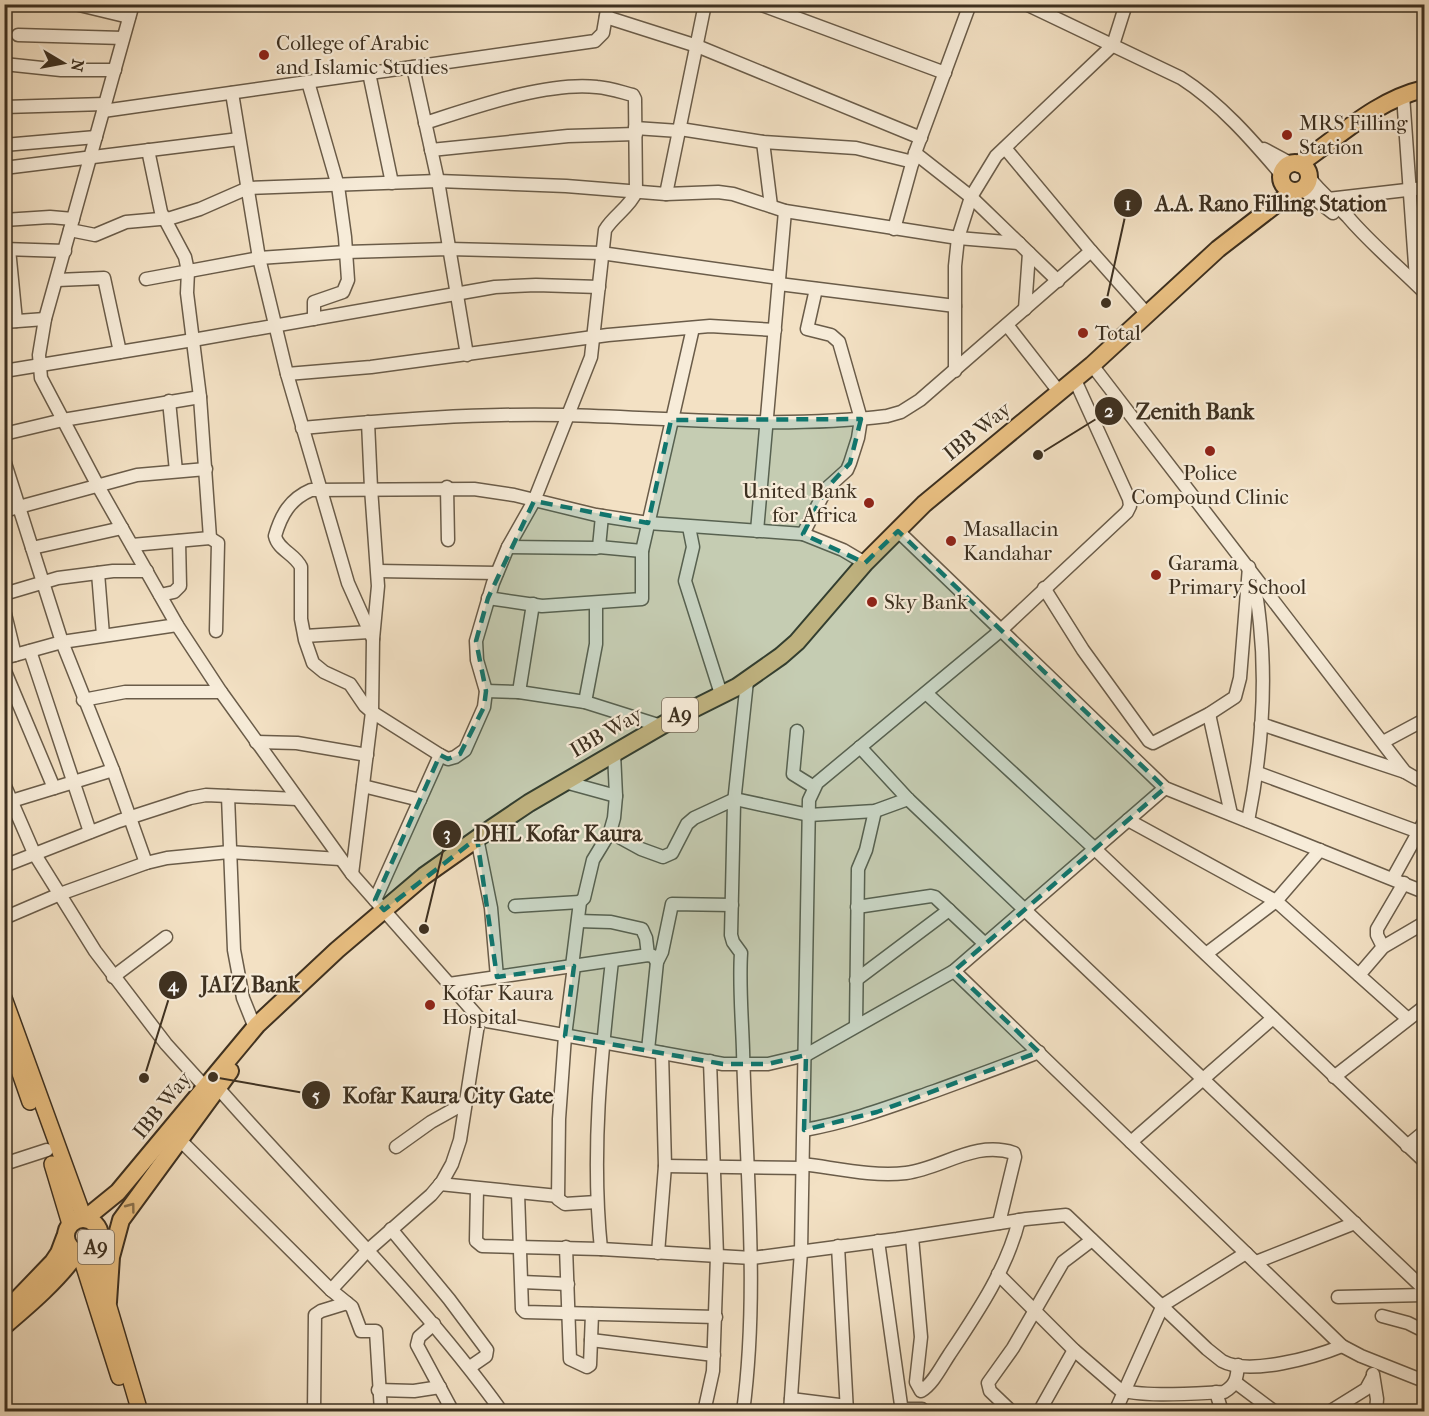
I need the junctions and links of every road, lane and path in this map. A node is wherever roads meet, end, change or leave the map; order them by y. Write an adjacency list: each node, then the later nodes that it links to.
1 (75, 4): 7 (street)
2 (705, 4): 12 (street)
3 (759, 4): 17 (street)
4 (969, 4): 17 (street)
5 (1026, 4): 11 (street)
6 (1126, 4): 11 (street)
7 (131, 11): 10 (street)
8 (607, 11): 12 (street); 14 (street)
9 (18, 35): 10 (street)
10 (123, 38): 15 (street)
11 (1113, 45): 32 (street); 38 (street)
12 (697, 46): 25 (street); 28 (street)
13 (4, 64): 15 (street)
14 (413, 67): 16 (street); 24 (street)
15 (115, 69): 23 (street)
16 (369, 73): 18 (street); 40 (street)
17 (945, 73): 28 (street)
18 (308, 82): 20 (street); 41 (street)
19 (1425, 89): 21 (highway, A9)
20 (232, 93): 23 (street); 29 (street)
21 (1403, 95): 38 (highway, A9); 44 (street)
22 (4, 107): 23 (street)
23 (104, 107): 27 (street)
24 (425, 123): 26 (street); 34 (street)
25 (679, 130): 26 (street); 30 (street); 46 (street)
26 (636, 131): 34 (street); 45 (street)
27 (96, 137): 31 (street); 35 (street)
28 (921, 138): 36 (street)
29 (239, 139): 33 (street); 42 (street)
30 (763, 142): 36 (street); 49 (street)
31 (4, 145)
32 (1005, 148): 47 (street); 61 (street)
33 (147, 150): 35 (street); 51 (street)
34 (431, 150): 39 (street)
35 (90, 156): 37 (street); 53 (street)
36 (914, 158): 47 (street); 54 (street)
37 (4, 168)
38 (1296, 176): 48 (street); 55 (street); 77 (highway, IBB Way / A9)
39 (438, 181): 40 (street); 45 (street); 59 (street)
40 (392, 183): 41 (street)
41 (338, 186): 42 (street); 62 (street)
42 (248, 188): 51 (street); 65 (street)
43 (1425, 188): 44 (street)
44 (1410, 189): 48 (street); 71 (street)
45 (636, 192): 46 (street); 64 (street)
46 (666, 194): 49 (street)
47 (970, 197): 56 (street); 57 (street)
48 (1328, 199): 55 (street)
49 (771, 206): 50 (street)
50 (785, 211): 54 (street); 70 (street)
51 (164, 218): 53 (street); 66 (street)
52 (4, 219): 53 (street)
53 (72, 224): 60 (street)
54 (894, 229): 56 (street)
55 (1358, 231): 71 (street)
56 (958, 238): 57 (street); 75 (street)
57 (1019, 243): 63 (street)
58 (7, 249): 60 (street); 80 (street)
59 (449, 249): 62 (street); 64 (street); 74 (street)
60 (64, 251): 68 (street)
61 (1091, 251): 69 (street); 77 (street)
62 (346, 252): 65 (street); 79 (street)
63 (1029, 253): 69 (street); 76 (street)
64 (601, 254): 70 (street); 72 (street)
65 (259, 258): 66 (street); 82 (street)
66 (188, 271): 67 (street); 86 (street)
67 (146, 279)
68 (57, 280): 78 (street); 87 (street)
69 (1058, 280): 76 (street)
70 (779, 281): 73 (street); 84 (street)
71 (1421, 284)
72 (598, 287): 74 (street); 85 (street)
73 (816, 289): 75 (street); 99 (street)
74 (456, 293): 79 (street); 88 (street)
75 (956, 306): 92 (street)
76 (1025, 309): 81 (street)
77 (1147, 314): 90 (highway, IBB Way / A9)
78 (45, 319): 80 (street); 89 (street)
79 (314, 319): 82 (street)
80 (10, 321)
81 (1007, 325): 92 (street); 95 (street)
82 (276, 326): 86 (street); 93 (street)
83 (693, 328): 84 (street); 85 (street); 101 (street)
84 (775, 330): 103 (street)
85 (594, 338): 88 (street); 98 (street)
86 (194, 340): 87 (street); 96 (street)
87 (120, 352): 89 (street)
88 (467, 355): 93 (street)
89 (39, 365): 91 (street); 100 (street)
90 (1092, 365): 94 (highway, IBB Way / A9); 132 (street)
91 (4, 371)
92 (955, 371): 99 (street)
93 (287, 374): 104 (street)
94 (1075, 380): 95 (highway, IBB Way / A9); 138 (street)
95 (1060, 393): 121 (highway, IBB Way / A9)
96 (200, 397): 97 (street); 107 (street)
97 (169, 402): 100 (street); 108 (street)
98 (567, 415): 101 (street); 102 (street); 113 (street)
99 (861, 419): 103 (street); 122 (street)
100 (63, 420): 105 (street); 109 (street)
101 (671, 420): 103 (street); 117 (street)
102 (368, 422): 104 (street); 111 (street)
103 (767, 422): 120 (street)
104 (302, 428): 110 (street)
105 (4, 434)
106 (4, 460): 114 (street)
107 (206, 469): 108 (street); 123 (street)
108 (176, 471): 109 (street)
109 (98, 486): 114 (street); 119 (street)
110 (319, 488): 111 (street); 149 (street); 150 (street)
111 (371, 488): 112 (street); 134 (street)
112 (447, 488): 113 (street); 124 (street)
113 (534, 501): 116 (street); 127 (street)
114 (19, 507): 115 (street); 129 (street)
115 (4, 511)
116 (602, 516): 117 (street); 128 (street)
117 (648, 524): 118 (street); 130 (street)
118 (689, 527): 120 (street); 161 (street)
119 (122, 528): 126 (street); 129 (street)
120 (757, 531): 122 (street)
121 (898, 531): 131 (highway, IBB Way / A9); 147 (street)
122 (803, 534): 131 (street)
123 (210, 538): 125 (street); 146 (street)
124 (448, 540)
125 (179, 541): 126 (street); 140 (street)
126 (132, 544): 133 (street)
127 (508, 547): 128 (street); 136 (street)
128 (599, 547): 130 (street)
129 (32, 548): 137 (street)
130 (642, 550): 142 (street)
131 (865, 563): 155 (highway, IBB Way / A9)
132 (1249, 567): 165 (street); 167 (street); 171 (street)
133 (147, 571): 135 (street); 140 (street)
134 (378, 571): 136 (street); 149 (street)
135 (98, 573): 137 (street); 148 (street)
136 (497, 573): 141 (street)
137 (43, 582): 139 (street); 151 (street)
138 (1044, 588): 147 (street); 165 (street)
139 (4, 594)
140 (160, 595): 145 (street)
141 (488, 598): 143 (street); 156 (street)
142 (596, 603): 143 (street); 163 (street)
143 (533, 604): 158 (street)
144 (4, 610): 153 (street)
145 (177, 625): 148 (street); 157 (street)
146 (216, 631)
147 (1000, 631): 159 (street); 186 (street)
148 (103, 635): 151 (street)
149 (371, 635): 150 (street); 164 (street)
150 (305, 636): 164 (street)
151 (62, 642): 152 (street); 162 (street)
152 (30, 651): 153 (street); 180 (street)
153 (10, 657)
154 (4, 669): 160 (street)
155 (747, 681): 161 (highway, IBB Way / A9); 190 (street)
156 (486, 690): 158 (street); 175 (street)
157 (221, 692): 162 (street); 170 (street)
158 (519, 692): 163 (street)
159 (926, 693): 172 (street); 204 (street)
160 (9, 694): 184 (street)
161 (721, 694): 168 (highway, IBB Way / A9)
162 (84, 700): 176 (street)
163 (585, 702): 168 (street)
164 (372, 712): 174 (street); 175 (street)
165 (1209, 714): 195 (street)
166 (1425, 720): 171 (street)
167 (1261, 724): 177 (street); 178 (street)
168 (661, 726): 173 (highway, IBB Way / A9)
169 (797, 731): 185 (street)
170 (256, 742): 174 (street); 189 (street)
171 (1383, 742): 177 (street)
172 (860, 747): 185 (street); 191 (street)
173 (614, 753): 179 (highway, IBB Way / A9); 188 (street)
174 (367, 755): 183 (street)
175 (440, 755): 192 (street)
176 (112, 770): 180 (street); 197 (street)
177 (1405, 772): 181 (street)
178 (1258, 773): 199 (street); 200 (street)
179 (565, 782): 188 (street); 203 (highway, IBB Way / A9)
180 (75, 783): 184 (street); 201 (street)
181 (1425, 783)
182 (4, 784): 193 (street)
183 (363, 786): 192 (street); 211 (street)
184 (54, 788): 193 (street)
185 (814, 788): 196 (street)
186 (1165, 788): 195 (street); 198 (street)
187 (228, 796): 189 (street); 197 (street); 206 (street)
188 (616, 796): 202 (street)
189 (297, 799): 208 (street)
190 (735, 799): 196 (street); 202 (street); 218 (street)
191 (908, 799): 194 (street); 222 (street)
192 (420, 800): 217 (street)
193 (8, 802): 207 (street)
194 (875, 811): 196 (street); 220 (street)
195 (1231, 814): 199 (street)
196 (809, 815): 252 (street)
197 (128, 818): 201 (street); 209 (street)
198 (1128, 819): 204 (street); 215 (street)
199 (1248, 821): 205 (street)
200 (1423, 829): 212 (street)
201 (90, 832): 207 (street)
202 (610, 832): 216 (street)
203 (477, 838): 217 (highway, IBB Way / A9); 236 (street)
204 (1095, 849): 222 (street); 229 (street)
205 (1320, 850): 212 (street); 215 (street)
206 (230, 852): 208 (street); 209 (street); 246 (street)
207 (34, 853): 210 (street); 214 (street)
208 (340, 859): 211 (street)
209 (146, 863): 214 (street)
210 (4, 866)
211 (352, 874): 217 (street)
212 (1399, 880): 213 (street); 228 (street)
213 (1425, 892)
214 (60, 894): 223 (street); 235 (street)
215 (1276, 901): 229 (street); 234 (street)
216 (580, 902): 219 (street); 224 (street)
217 (380, 905): 238 (street); 246 (highway, IBB Way / A9)
218 (732, 905): 230 (street); 255 (street)
219 (515, 906)
220 (857, 907): 221 (street); 237 (street)
221 (949, 910): 227 (street); 237 (street)
222 (1024, 910): 227 (street); 257 (street)
223 (4, 918)
224 (578, 921): 230 (street); 232 (street)
225 (1425, 923): 228 (street)
226 (166, 937): 235 (street)
227 (985, 944): 233 (street)
228 (1383, 947): 234 (street)
229 (1206, 954): 242 (street)
230 (652, 959): 231 (street); 249 (street)
231 (612, 961): 232 (street); 248 (street)
232 (573, 966): 236 (street); 247 (street)
233 (954, 971): 244 (street); 250 (street)
234 (1359, 975): 243 (street)
235 (113, 977): 258 (street)
236 (497, 977): 238 (street)
237 (856, 980): 244 (street)
238 (449, 984): 241 (street)
239 (4, 998): 282 (main road)
240 (1425, 1006): 243 (street)
241 (479, 1017): 247 (street); 259 (street)
242 (1274, 1018): 256 (street); 257 (street)
243 (1408, 1019): 256 (street)
244 (856, 1026): 252 (street)
245 (4, 1028): 254 (main road)
246 (255, 1028): 258 (highway, IBB Way / A9)
247 (565, 1035): 248 (street); 277 (street)
248 (602, 1042): 249 (street); 278 (street)
249 (648, 1050): 251 (street)
250 (1038, 1052): 260 (street); 263 (street)
251 (662, 1053): 253 (street); 269 (street)
252 (806, 1055): 255 (street); 260 (street)
253 (710, 1061): 255 (street); 271 (street)
254 (10, 1063): 266 (main road)
255 (743, 1064): 272 (street)
256 (1334, 1077): 264 (street)
257 (1204, 1079): 263 (street); 281 (street)
258 (212, 1088): 262 (highway); 275 (highway, IBB Way / A9); 292 (street)
259 (465, 1103): 265 (street); 273 (street)
260 (804, 1130): 270 (street)
261 (1425, 1132): 264 (street)
262 (180, 1140): 304 (street); 307 (highway, one-way to 262)
263 (1131, 1142): 294 (street)
264 (1407, 1146): 267 (street)
265 (396, 1147)
266 (47, 1150): 268 (street); 282 (main road)
267 (1425, 1161)
268 (4, 1164)
269 (664, 1166): 271 (street); 296 (street)
270 (803, 1166): 272 (street); 280 (street); 293 (street)
271 (713, 1167): 272 (street); 297 (street)
272 (747, 1168): 298 (street)
273 (441, 1185): 274 (street); 283 (street)
274 (477, 1189): 276 (street); 288 (street)
275 (118, 1192): 282 (highway, IBB Way / A9); 285 (highway, IBB Way / A9)
276 (518, 1192): 277 (street); 288 (street)
277 (558, 1196): 278 (street)
278 (597, 1202): 291 (street)
279 (1022, 1219): 280 (street); 286 (street); 300 (street)
280 (999, 1223): 284 (street)
281 (1355, 1223): 299 (street); 303 (street)
282 (76, 1224): 285 (highway, A9); 295 (highway, A9); 311 (highway, A9)
283 (391, 1229): 292 (street); 325 (street)
284 (912, 1237): 287 (street); 300 (street)
285 (98, 1238): 295 (highway, A9); 307 (main road)
286 (1092, 1240): 309 (street); 310 (street)
287 (878, 1241): 289 (street); 335 (street)
288 (521, 1246): 290 (street); 301 (street)
289 (838, 1246): 293 (street); 334 (street)
290 (567, 1247): 291 (street); 302 (street)
291 (601, 1249): 296 (street)
292 (367, 1251): 304 (street); 316 (street)
293 (801, 1251): 298 (street); 333 (street)
294 (1246, 1252): 299 (street); 309 (street)
295 (79, 1253): 317 (highway, A9); 336 (main road)
296 (658, 1253): 297 (street)
297 (717, 1256): 298 (street); 315 (street)
298 (752, 1258): 343 (street)
299 (1256, 1262): 320 (street)
300 (1003, 1278): 310 (street)
301 (522, 1282): 302 (street); 312 (street)
302 (568, 1284): 312 (street)
303 (1425, 1289)
304 (331, 1290): 308 (street)
305 (1425, 1294): 306 (street)
306 (1338, 1297)
307 (108, 1302): 337 (main road)
308 (347, 1303): 330 (street); 338 (street)
309 (1162, 1305): 324 (street); 331 (street)
310 (1036, 1310): 321 (street); 344 (street)
311 (4, 1313)
312 (569, 1313): 313 (street); 319 (street)
313 (592, 1314): 315 (street); 319 (street)
314 (1382, 1316): 318 (street)
315 (716, 1317): 322 (street)
316 (434, 1324): 325 (street); 329 (street)
317 (4, 1326)
318 (1425, 1331)
319 (591, 1340): 322 (street)
320 (1342, 1346): 323 (street); 324 (street)
321 (1074, 1350): 331 (street); 345 (street)
322 (714, 1355): 342 (street)
323 (1375, 1361): 326 (street); 327 (street)
324 (1238, 1365): 328 (street)
325 (470, 1367): 341 (street)
326 (1372, 1378): 349 (street); 350 (street)
327 (1425, 1381)
328 (1235, 1382): 332 (street); 348 (street)
329 (440, 1387): 330 (street); 340 (street)
330 (378, 1390): 339 (street)
331 (1126, 1392): 332 (street); 346 (street)
332 (1216, 1392): 347 (street)
333 (791, 1405): 334 (street)
334 (847, 1409)
335 (911, 1410)
336 (129, 1412)
337 (140, 1412)
338 (314, 1412)
339 (381, 1412)
340 (453, 1412)
341 (502, 1412)
342 (704, 1412)
343 (743, 1412)
344 (1012, 1412)
345 (1040, 1412)
346 (1115, 1412)
347 (1222, 1412)
348 (1275, 1412)
349 (1329, 1412)
350 (1376, 1412)

